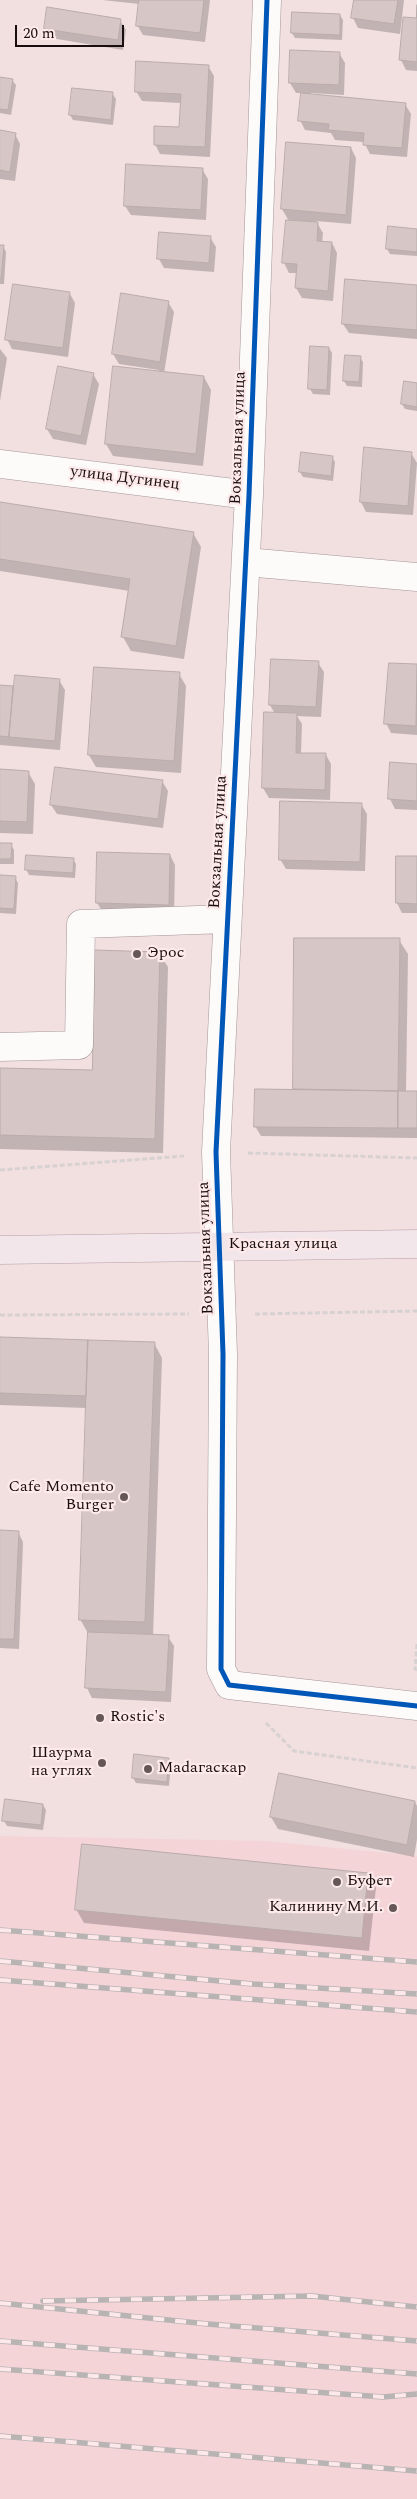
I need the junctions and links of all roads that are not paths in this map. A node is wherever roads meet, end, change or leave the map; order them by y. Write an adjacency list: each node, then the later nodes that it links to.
1 (267, 0): 3 (street, Вокзальная улица)
2 (0, 464): 3 (street, улица Дугинец)
3 (249, 495): 4 (street, Вокзальная улица)
4 (246, 562): 5 (street); 6 (street, Вокзальная улица)
5 (417, 577)
6 (228, 919): 7 (street); 9 (street, Вокзальная улица)
7 (0, 1047)
8 (417, 1244): 9 (main road, Красная улица)
9 (219, 1246): 10 (main road, Красная улица); 11 (street, Вокзальная улица)
10 (0, 1250)
11 (417, 1706)

